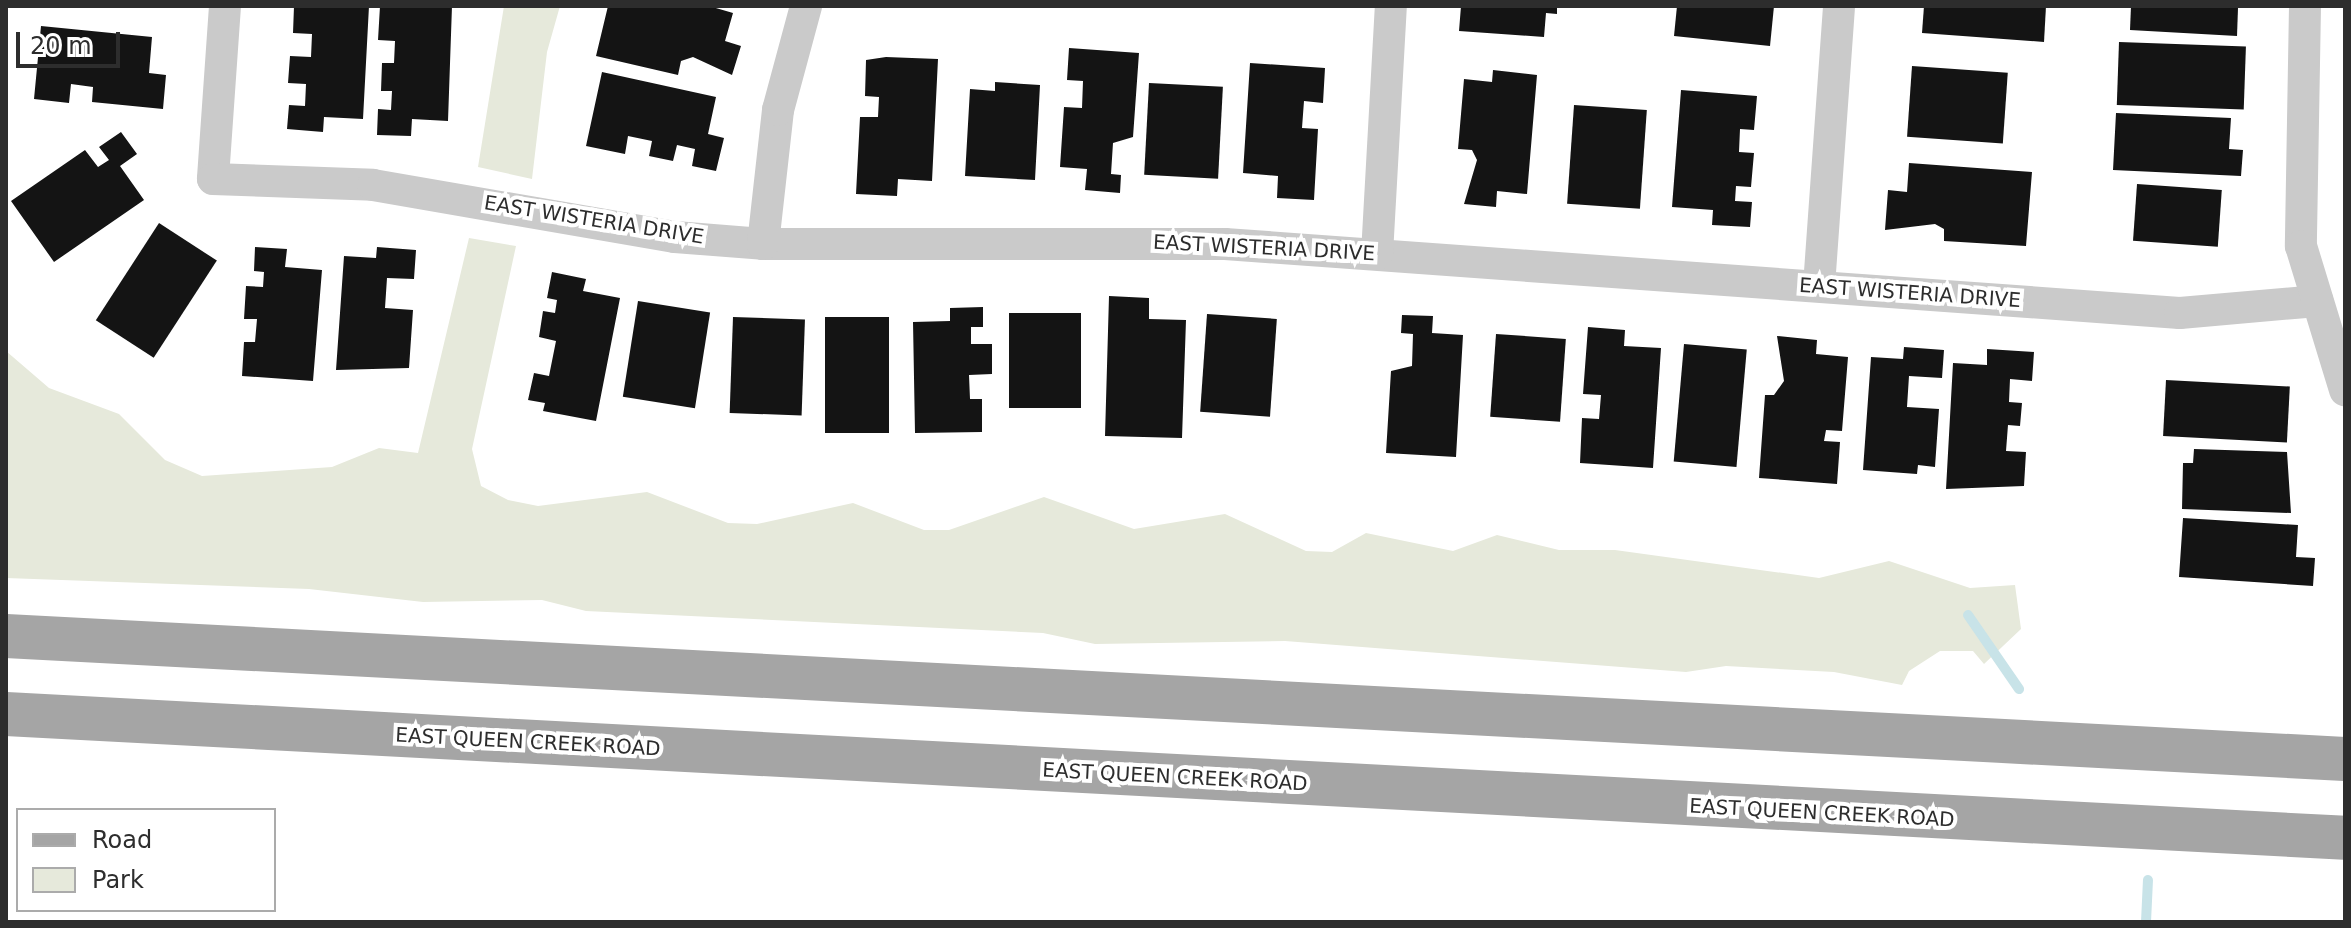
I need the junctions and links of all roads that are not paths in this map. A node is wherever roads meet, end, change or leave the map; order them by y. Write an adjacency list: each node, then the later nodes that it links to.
1 (225, 6): 6 (street, EAST WISTERIA DRIVE)
2 (806, 6): 6 (street)
3 (1391, 6): 7 (street)
4 (1839, 6): 8 (street)
5 (2305, 6): 9 (street)
6 (763, 244): 7 (street, EAST WISTERIA DRIVE)
7 (1377, 254): 8 (street, EAST WISTERIA DRIVE)
8 (1819, 286): 9 (street, EAST WISTERIA DRIVE)
9 (2317, 301): 10 (street)
10 (2345, 390)
11 (6, 636): 13 (main road)
12 (6, 714): 14 (main road, EAST QUEEN CREEK ROAD)
13 (2345, 759)
14 (2345, 838)

